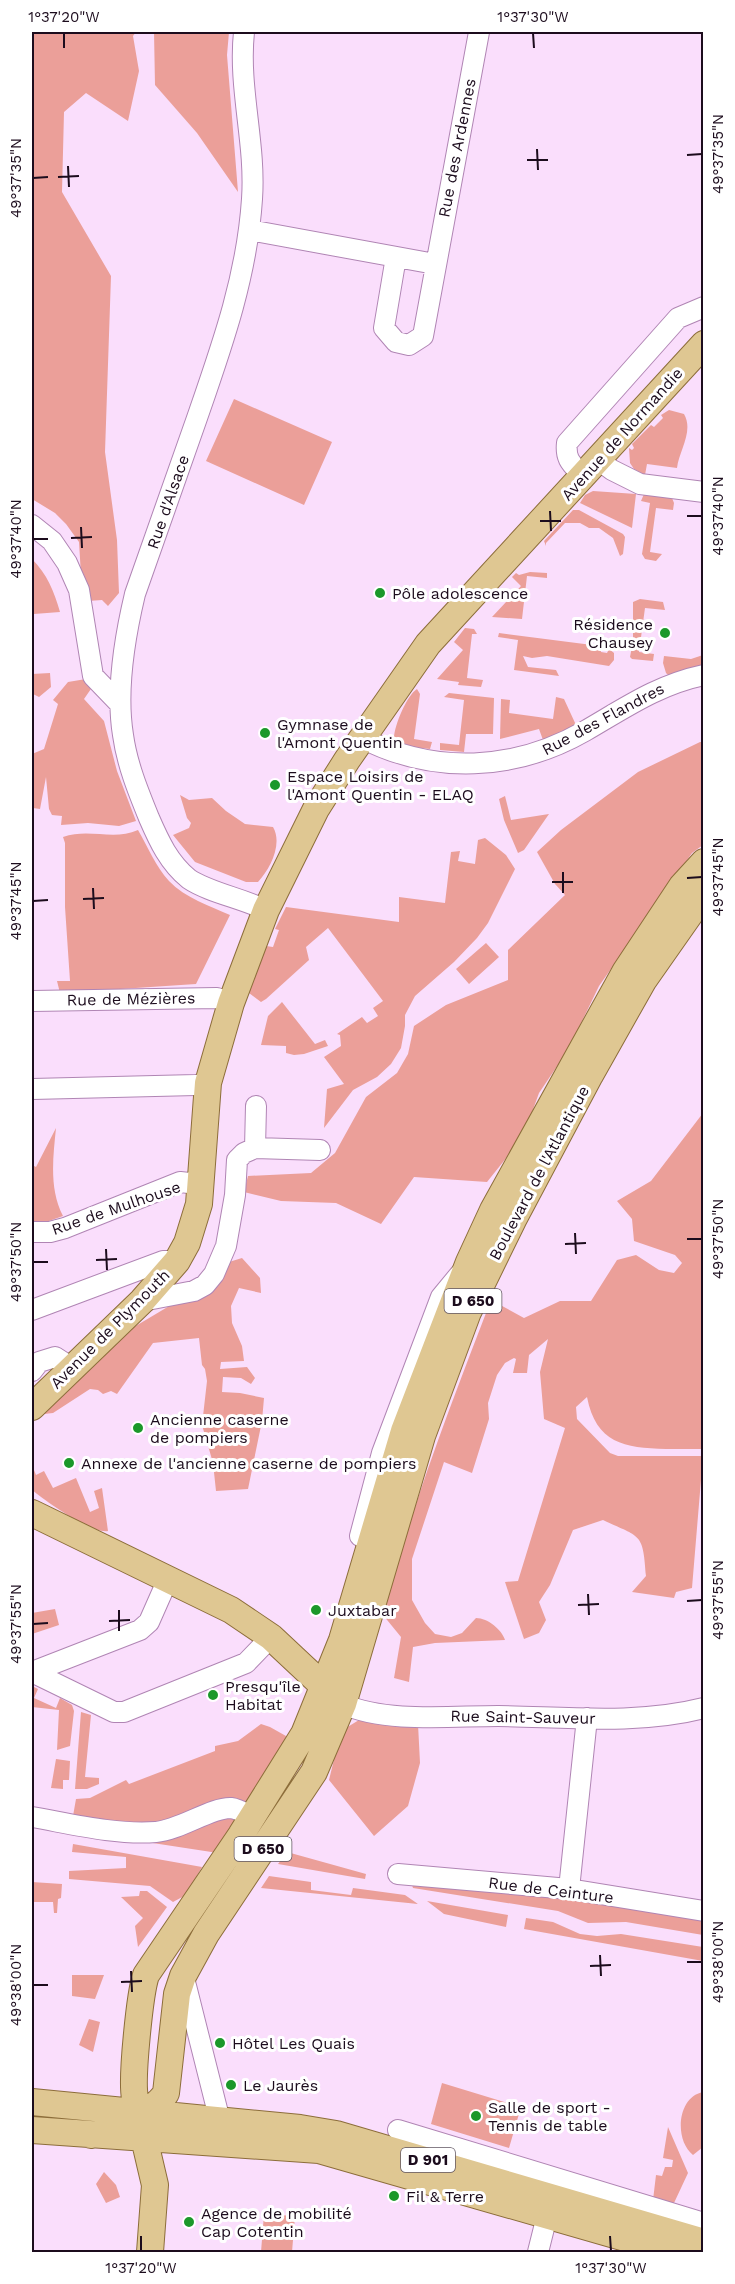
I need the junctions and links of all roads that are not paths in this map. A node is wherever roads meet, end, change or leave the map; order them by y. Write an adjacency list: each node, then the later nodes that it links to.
1 (244, 32): 3 (street, Rue d'Alsace)
2 (479, 32): 5 (street, Rue des Ardennes)
3 (249, 230): 4 (street); 12 (street, Rue d'Alsace)
4 (396, 257): 5 (street); 5 (street, Rue des Ardennes)
5 (435, 264)
6 (704, 307): 8 (street)
7 (704, 344): 8 (main road, Avenue de Normandie)
8 (590, 467): 9 (street); 13 (main road, Avenue de Normandie)
9 (704, 492)
10 (32, 525): 12 (street)
11 (704, 675): 13 (street, Rue des Flandres)
12 (120, 704): 16 (street, Rue d'Alsace)
13 (362, 738): 16 (main road, Avenue de Normandie)
14 (704, 862): 38 (main road, Boulevard de l'Atlantique / D 650)
15 (704, 894): 18 (main road, Boulevard de l'Atlantique / D 650)
16 (266, 910): 20 (main road, Avenue de Normandie)
17 (704, 918): 18 (street, Boulevard de l'Atlantique)
18 (678, 931): 39 (main road, Boulevard de l'Atlantique / D 650)
19 (32, 1001): 20 (street, Rue de Mézières)
20 (231, 1003): 21 (main road, Avenue de Plymouth)
21 (208, 1083): 22 (street); 26 (main road, Avenue de Plymouth)
22 (32, 1089)
23 (256, 1106): 24 (street)
24 (255, 1148): 25 (street); 29 (street)
25 (320, 1150)
26 (201, 1179): 27 (street, Rue de Mulhouse); 28 (main road, Avenue de Plymouth)
27 (32, 1232)
28 (177, 1261): 29 (main road, Avenue de Plymouth); 30 (street)
29 (142, 1301): 31 (main road, Avenue de Plymouth)
30 (32, 1310)
31 (72, 1368): 32 (street); 33 (main road, Avenue de Plymouth)
32 (32, 1371)
33 (32, 1407)
34 (32, 1513): 35 (main road)
35 (168, 1579): 36 (main road); 37 (street)
36 (271, 1637): 37 (street); 38 (main road)
37 (32, 1672)
38 (324, 1686): 39 (main road); 43 (main road, D 650)
39 (343, 1704): 41 (street, Rue Saint-Sauveur); 47 (main road, D 650)
40 (704, 1708): 41 (street, Rue Saint-Sauveur)
41 (587, 1718): 45 (street)
42 (32, 1817): 43 (street)
43 (252, 1817): 48 (main road, D 650)
44 (398, 1874): 45 (street, Rue de Ceinture)
45 (569, 1889): 46 (street, Rue de Ceinture)
46 (704, 1911)
47 (183, 1976): 51 (street); 52 (main road, D 650)
48 (134, 2078): 50 (main road, D 650); 52 (main road, D 650)
49 (32, 2102): 50 (main road, D 901)
50 (102, 2108): 52 (main road, D 901)
51 (220, 2121): 52 (main road, D 901); 57 (main road, D 901)
52 (145, 2125): 53 (main road, D 901); 55 (main road, D 901); 58 (main road)
53 (32, 2130)
54 (398, 2130): 56 (street)
55 (547, 2216): 59 (street); 60 (main road, D 901)
56 (704, 2223)
57 (704, 2242)
58 (150, 2253)
59 (538, 2253)
60 (674, 2253)

